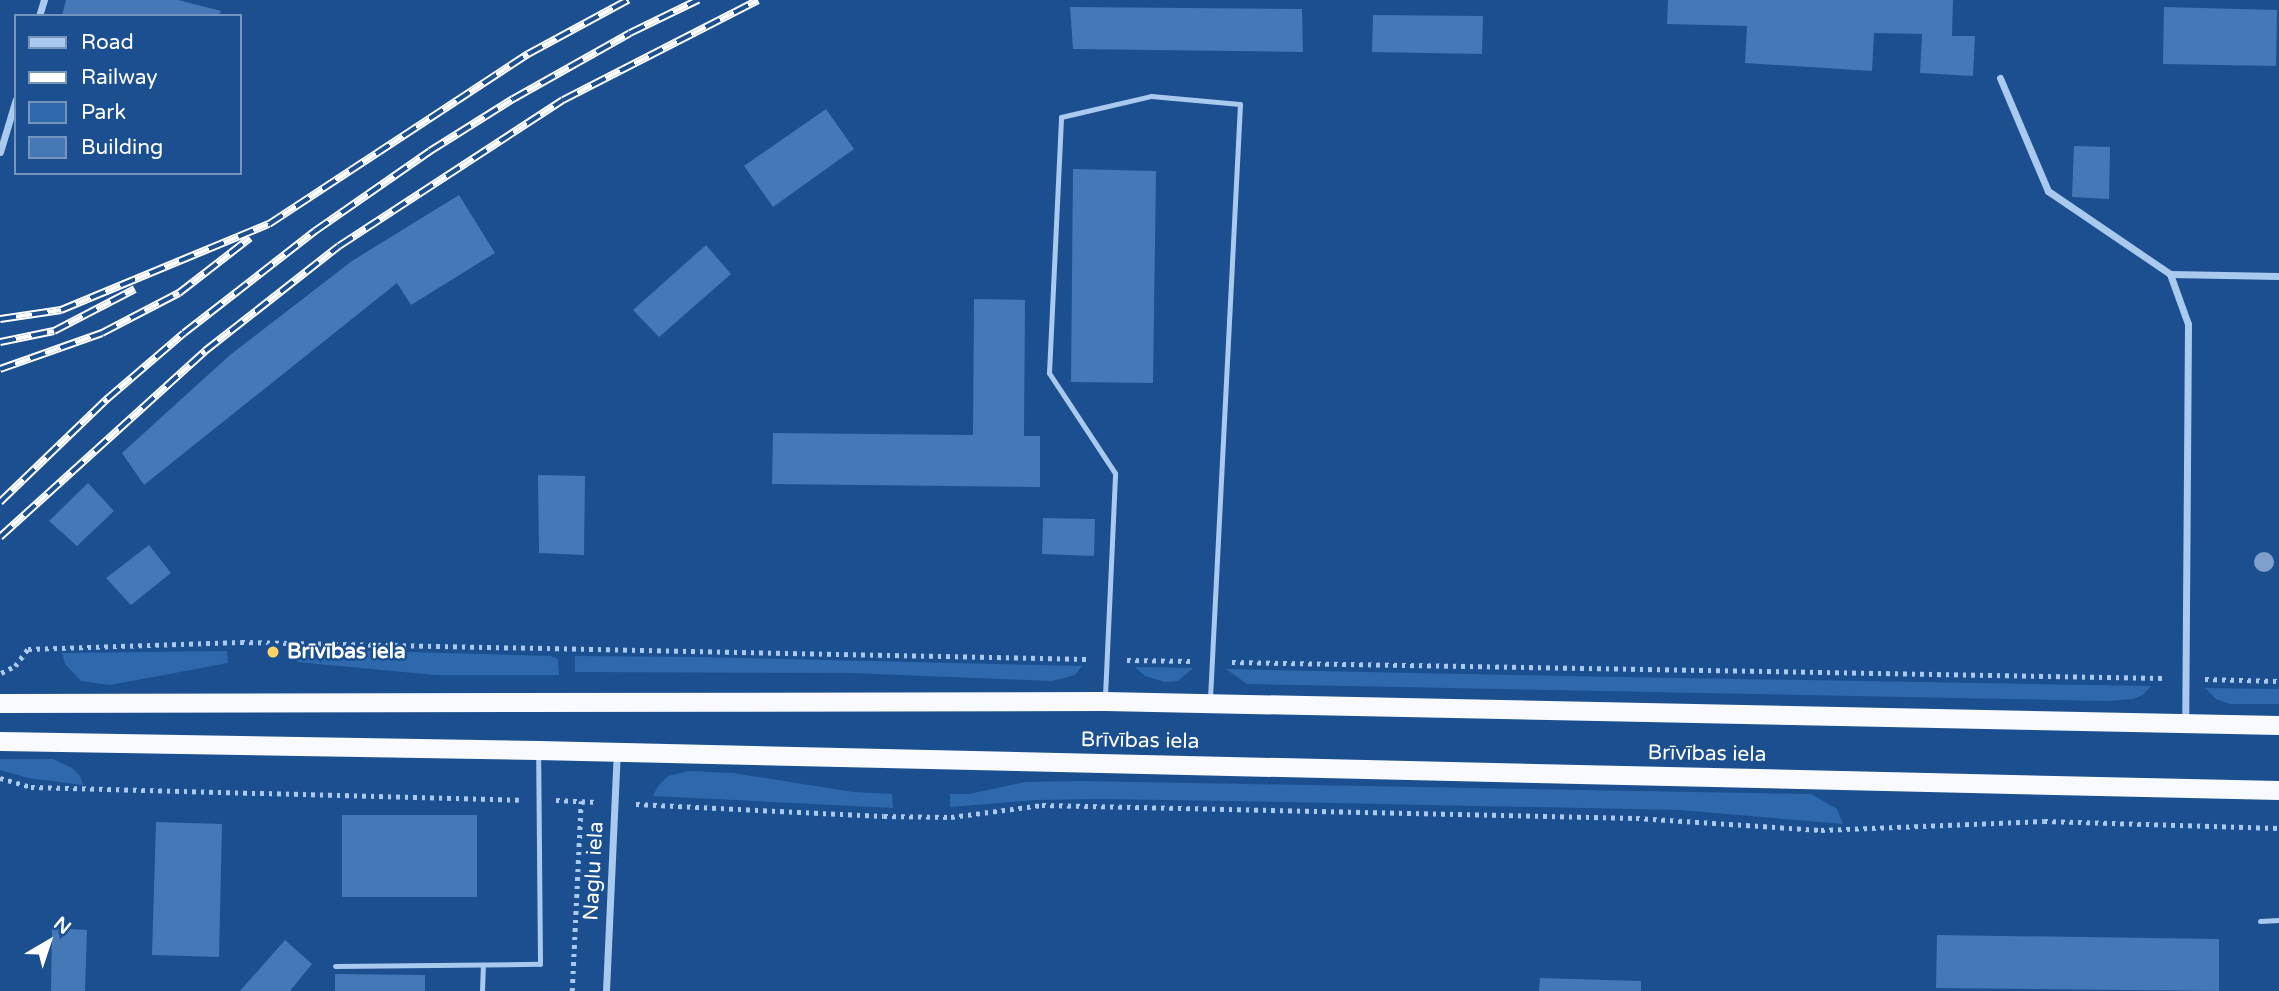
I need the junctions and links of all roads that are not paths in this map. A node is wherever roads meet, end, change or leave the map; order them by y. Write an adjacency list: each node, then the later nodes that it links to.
1 (2000, 78): 4 (street)
2 (14, 106): 3 (street)
3 (0, 152)
4 (2170, 274): 5 (street); 9 (street)
5 (2279, 275)
6 (1105, 701): 7 (highway, Brīvības iela); 7 (lane); 8 (highway, Brīvības iela)
7 (1210, 702): 9 (highway, Brīvības iela)
8 (0, 703)
9 (2185, 724): 10 (highway, Brīvības iela)
10 (2279, 725)
11 (0, 741): 12 (highway, Brīvības iela)
12 (538, 750): 13 (highway, Brīvības iela); 17 (lane)
13 (617, 752): 14 (highway, Brīvības iela); 20 (street, Naglu iela)
14 (2279, 790)
15 (2279, 920): 16 (lane)
16 (2260, 921)
17 (483, 965): 18 (lane); 19 (lane)
18 (335, 966)
19 (482, 991)
20 (606, 991)

